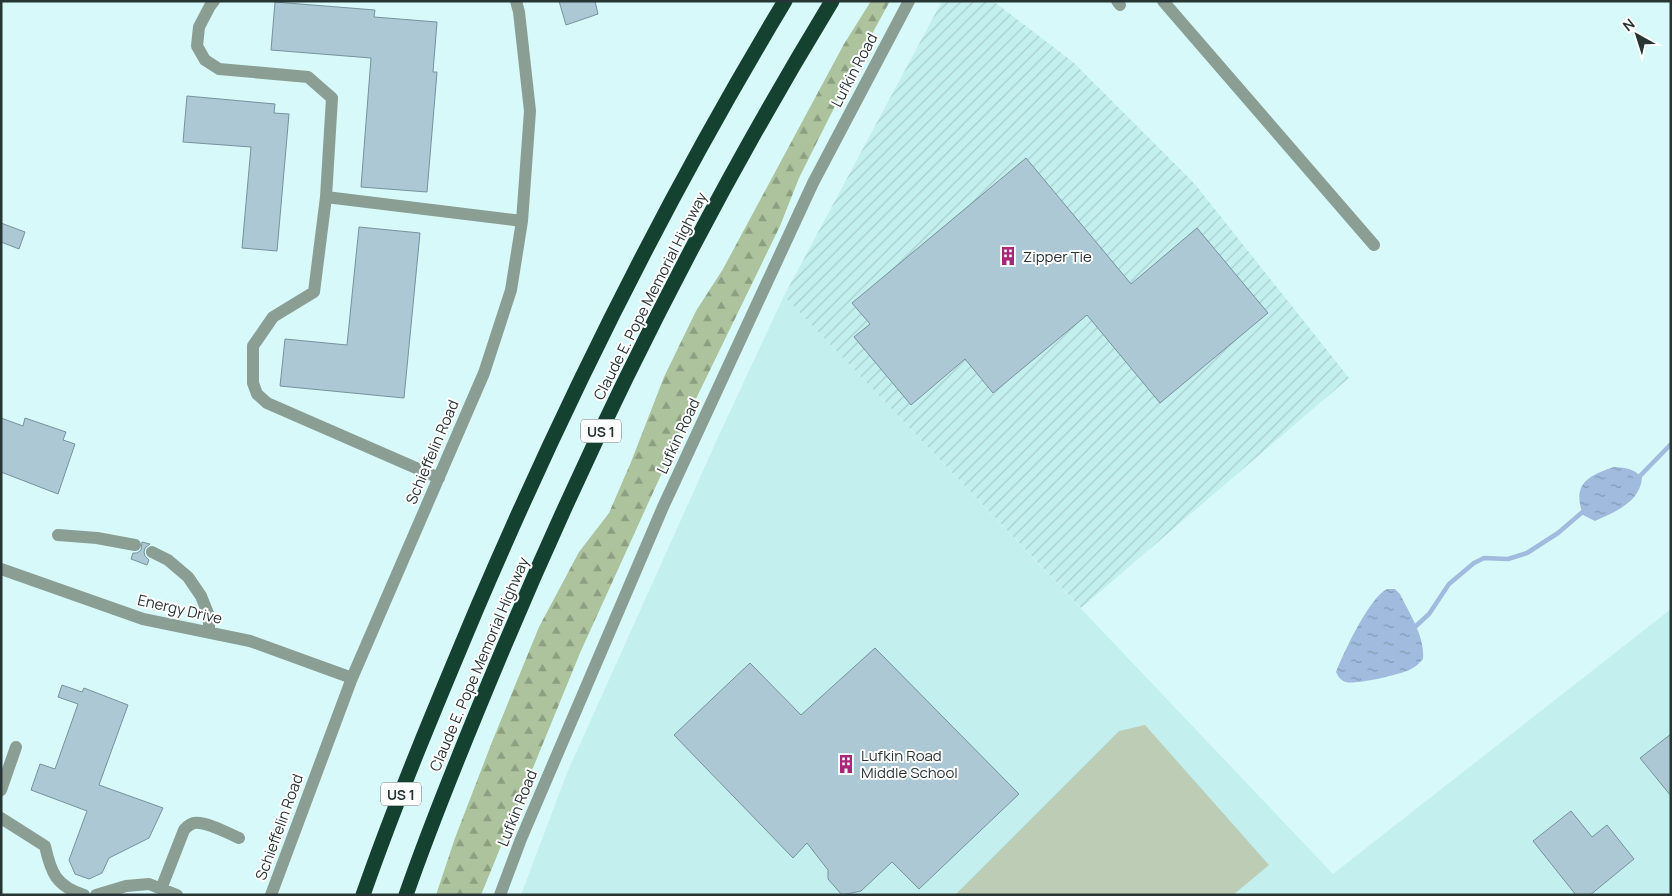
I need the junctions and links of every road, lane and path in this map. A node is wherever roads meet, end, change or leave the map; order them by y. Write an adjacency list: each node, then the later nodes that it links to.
1 (214, 1): 9 (street)
2 (516, 1): 10 (street, Schieffelin Road)
3 (774, 1): 8 (highway)
4 (785, 1): 8 (highway, Claude E. Pope Memorial Highway / US 1)
5 (832, 1): 29 (highway, Claude E. Pope Memorial Highway / US 1)
6 (909, 1): 30 (street, Lufkin Road)
7 (1163, 1): 11 (street)
8 (763, 38): 28 (highway, Claude E. Pope Memorial Highway / US 1)
9 (326, 197): 10 (street); 12 (street)
10 (522, 221): 12 (street, Schieffelin Road)
11 (1374, 245)
12 (439, 478): 18 (street, Schieffelin Road)
13 (58, 535): 14 (street)
14 (135, 545)
15 (152, 552): 17 (street)
16 (1, 569): 17 (street, Energy Drive)
17 (209, 632): 18 (street, Energy Drive)
18 (352, 678): 27 (street, Schieffelin Road)
19 (16, 747): 20 (street)
20 (1, 790)
21 (1, 818): 24 (street)
22 (239, 838): 23 (street)
23 (161, 889): 25 (street); 26 (street)
24 (84, 895)
25 (96, 895)
26 (177, 895)
27 (271, 895)
28 (363, 895)
29 (406, 895)
30 (500, 895)

